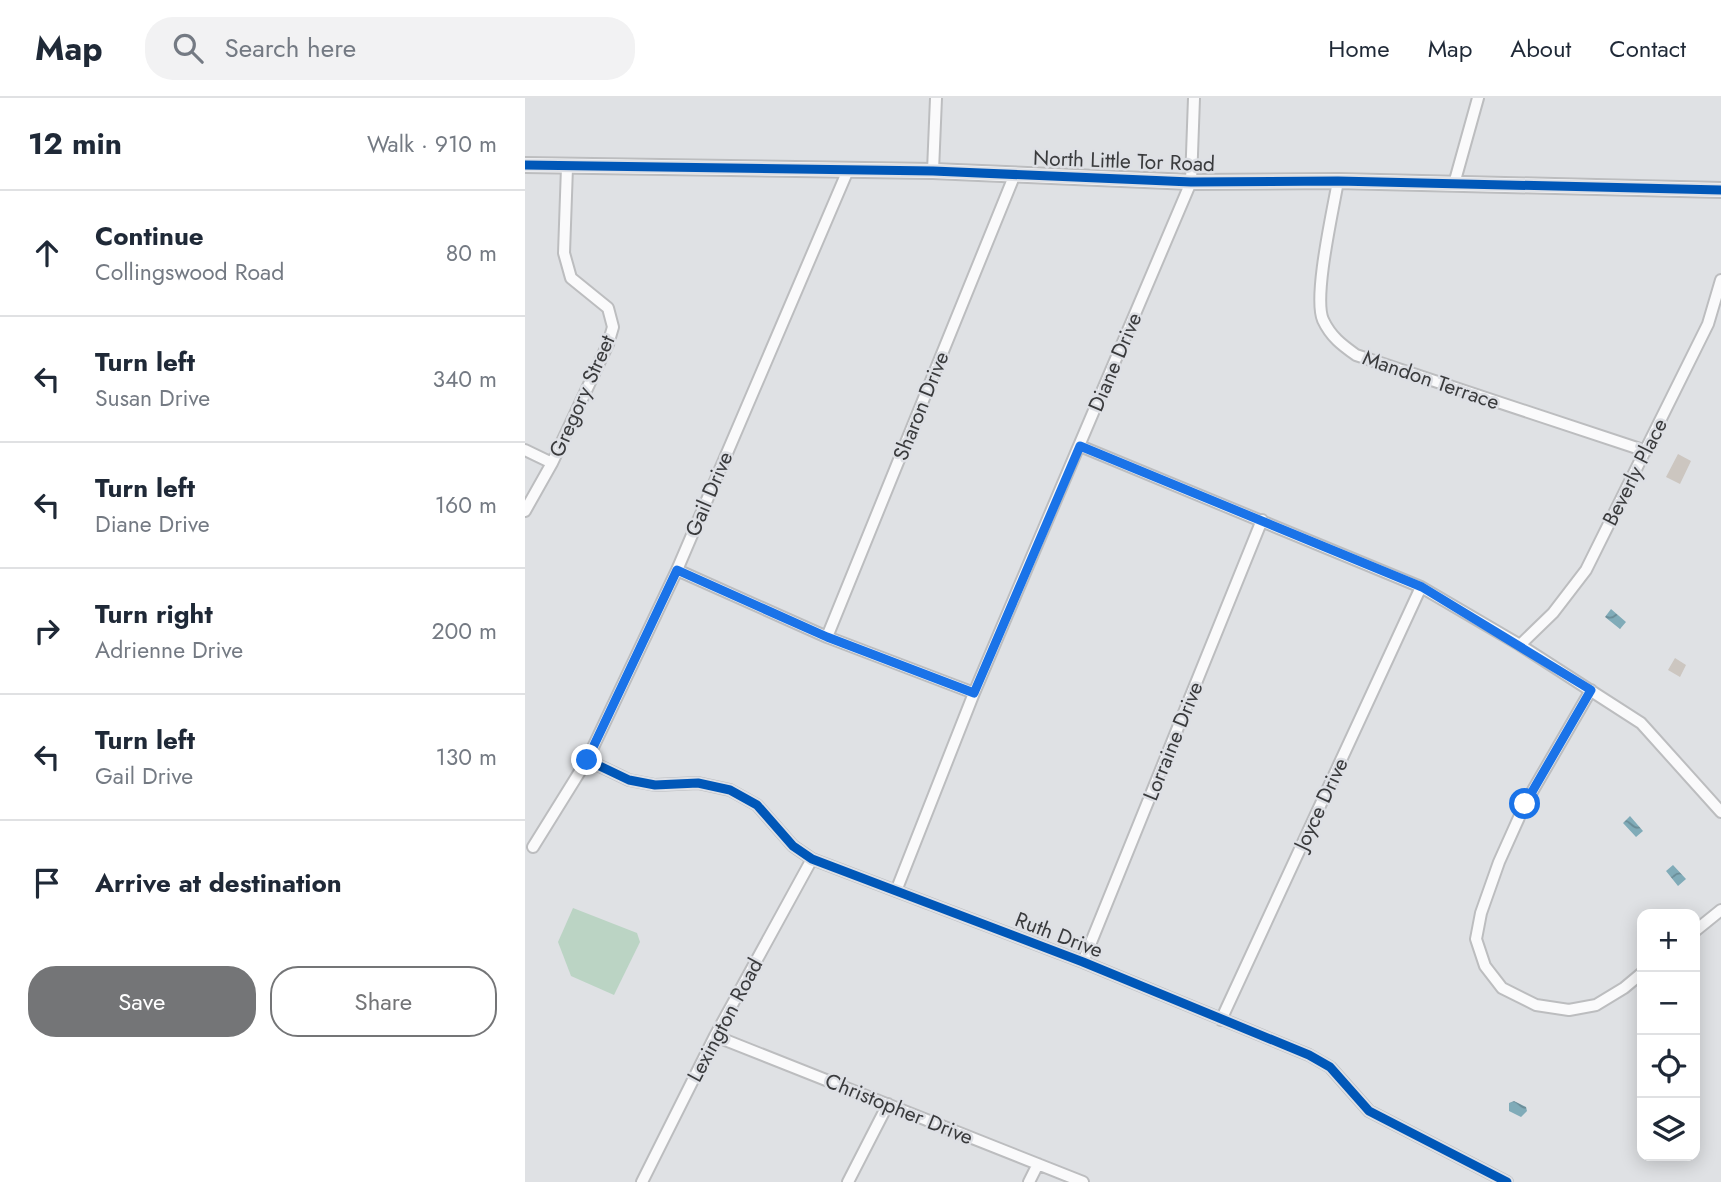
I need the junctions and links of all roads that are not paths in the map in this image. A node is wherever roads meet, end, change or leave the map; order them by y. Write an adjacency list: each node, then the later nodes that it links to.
1 (936, 98): 7 (street)
2 (1194, 98): 10 (street)
3 (1478, 98): 11 (street)
4 (525, 165): 5 (street, North Little Tor Road)
5 (567, 167): 6 (street, North Little Tor Road); 17 (street, Gregory Street)
6 (848, 170): 7 (street, North Little Tor Road); 20 (street, Gail Drive)
7 (933, 172): 8 (street, North Little Tor Road)
8 (1015, 174): 10 (street, North Little Tor Road); 22 (street, Sharon Drive)
9 (1338, 181): 10 (street, North Little Tor Road); 11 (street, North Little Tor Road); 16 (street, Mandon Terrace)
10 (1191, 182): 14 (street, Diane Drive)
11 (1454, 184): 12 (street, North Little Tor Road)
12 (1721, 190)
13 (1721, 280): 16 (street, Beverly Place)
14 (1080, 446): 19 (street); 25 (street, Diane Drive)
15 (525, 450): 17 (street)
16 (1646, 451): 23 (street, Beverly Place)
17 (552, 463): 18 (street, Gregory Street)
18 (525, 511)
19 (1262, 520): 21 (street); 35 (street, Lorraine Drive)
20 (677, 570): 22 (street); 26 (street, Gail Drive)
21 (1422, 587): 23 (street); 37 (street, Joyce Drive)
22 (827, 637): 25 (street)
23 (1520, 645): 24 (street)
24 (1591, 690): 28 (street); 36 (street)
25 (974, 693): 32 (street, Diane Drive)
26 (587, 760): 30 (street, Gail Drive); 31 (street, Ruth Drive)
27 (1721, 792): 28 (street)
28 (1712, 800): 29 (street)
29 (1721, 812)
30 (533, 847)
31 (812, 859): 32 (street, Ruth Drive); 38 (street, Lexington Road)
32 (896, 891): 35 (street, Ruth Drive)
33 (1721, 910): 34 (street)
34 (1700, 927)
35 (1083, 962): 37 (street, Ruth Drive)
36 (1637, 977)
37 (1221, 1020): 45 (street, Ruth Drive)
38 (715, 1036): 39 (street, Christopher Drive); 41 (street, Lexington Road)
39 (888, 1104): 40 (street, Christopher Drive); 42 (street)
40 (1038, 1164): 43 (street); 44 (street, Christopher Drive)
41 (642, 1182)
42 (848, 1182)
43 (1029, 1182)
44 (1083, 1182)
45 (1507, 1182)

